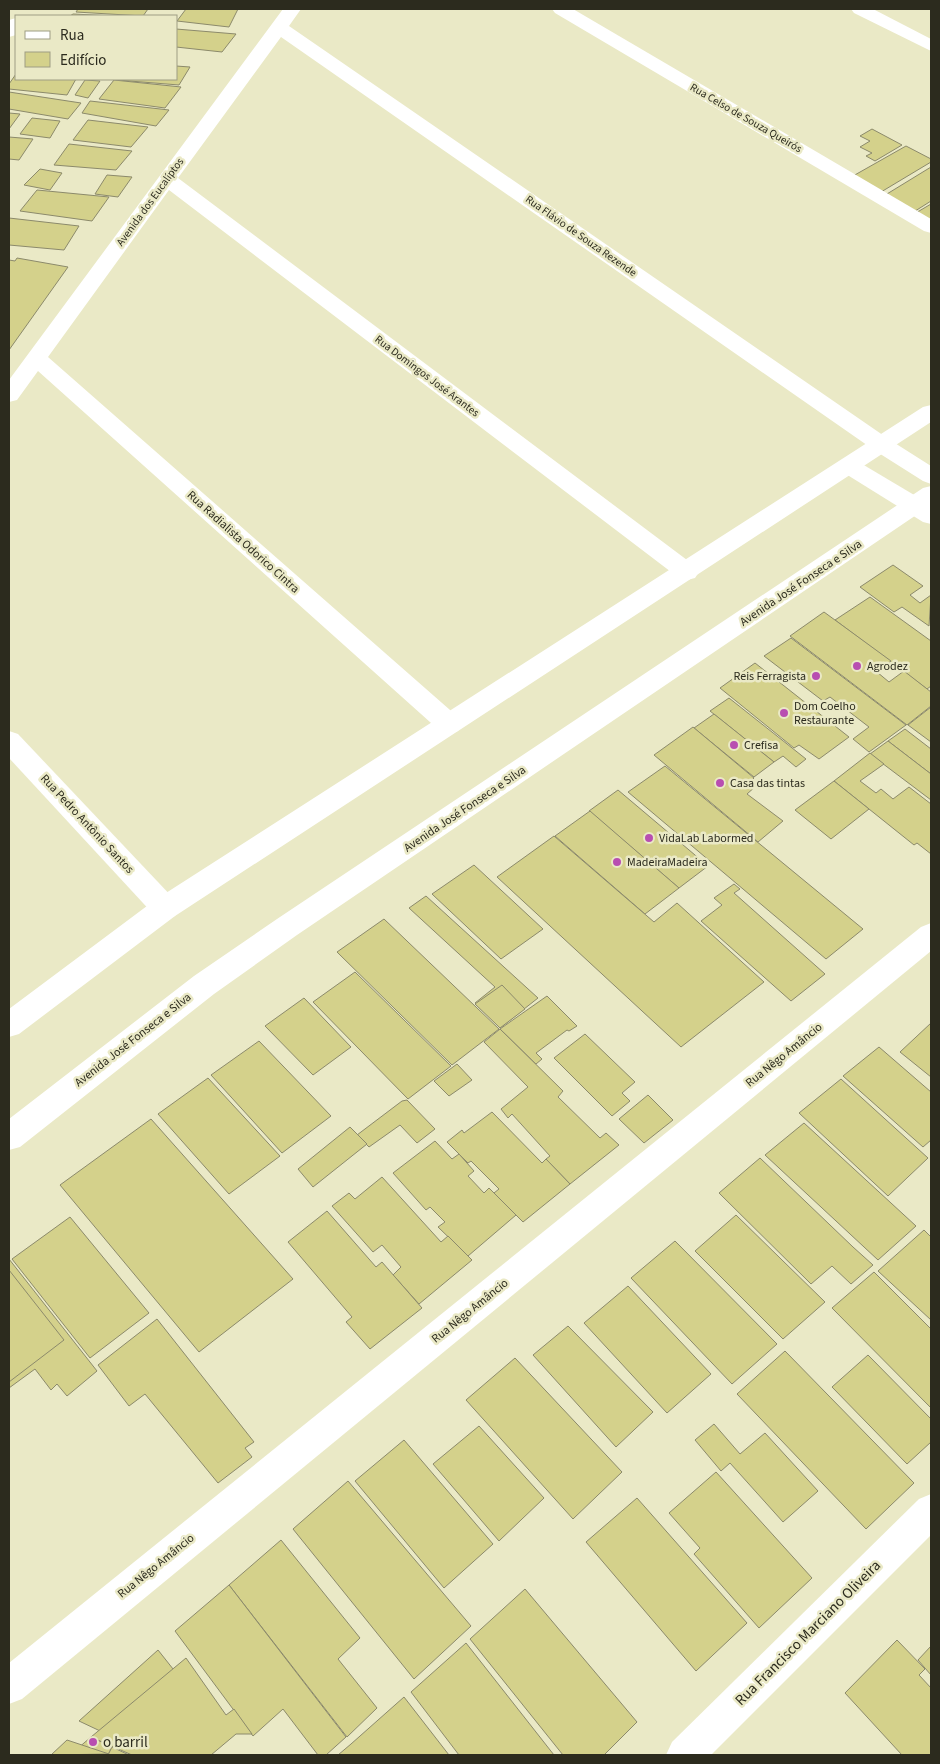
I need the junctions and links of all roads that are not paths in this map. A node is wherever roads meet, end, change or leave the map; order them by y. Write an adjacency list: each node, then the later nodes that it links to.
1 (292, 9): 4 (street, Avenida dos Eucalíptos)
2 (561, 9): 7 (street, Rua Celso de Souza Queirós)
3 (860, 9): 5 (street)
4 (279, 27): 6 (street, Avenida dos Eucalíptos); 11 (street, Rua Flávio de Souza Rezende)
5 (931, 46)
6 (166, 179): 8 (street, Avenida dos Eucalíptos); 15 (street, Rua Domingos José Arantes)
7 (931, 227)
8 (37, 359): 9 (street, Avenida dos Eucalíptos); 16 (street, Rua Radialista Odorico Cintra)
9 (11, 390)
10 (931, 412): 11 (street)
11 (882, 445): 12 (street); 13 (street, Rua Flávio de Souza Rezende)
12 (850, 466): 14 (street); 15 (street)
13 (931, 476)
14 (926, 506): 21 (street, Avenida José Fonseca e Silva)
15 (687, 572): 16 (street)
16 (448, 724): 18 (street)
17 (9, 741): 18 (street, Rua Pedro Antônio Santos)
18 (165, 908): 20 (street)
19 (931, 935): 23 (street, Rua Nêgo Amâncio)
20 (9, 1025)
21 (9, 1138)
22 (931, 1511): 24 (street, Rua Francisco Marciano Oliveira)
23 (9, 1686)
24 (686, 1755)

